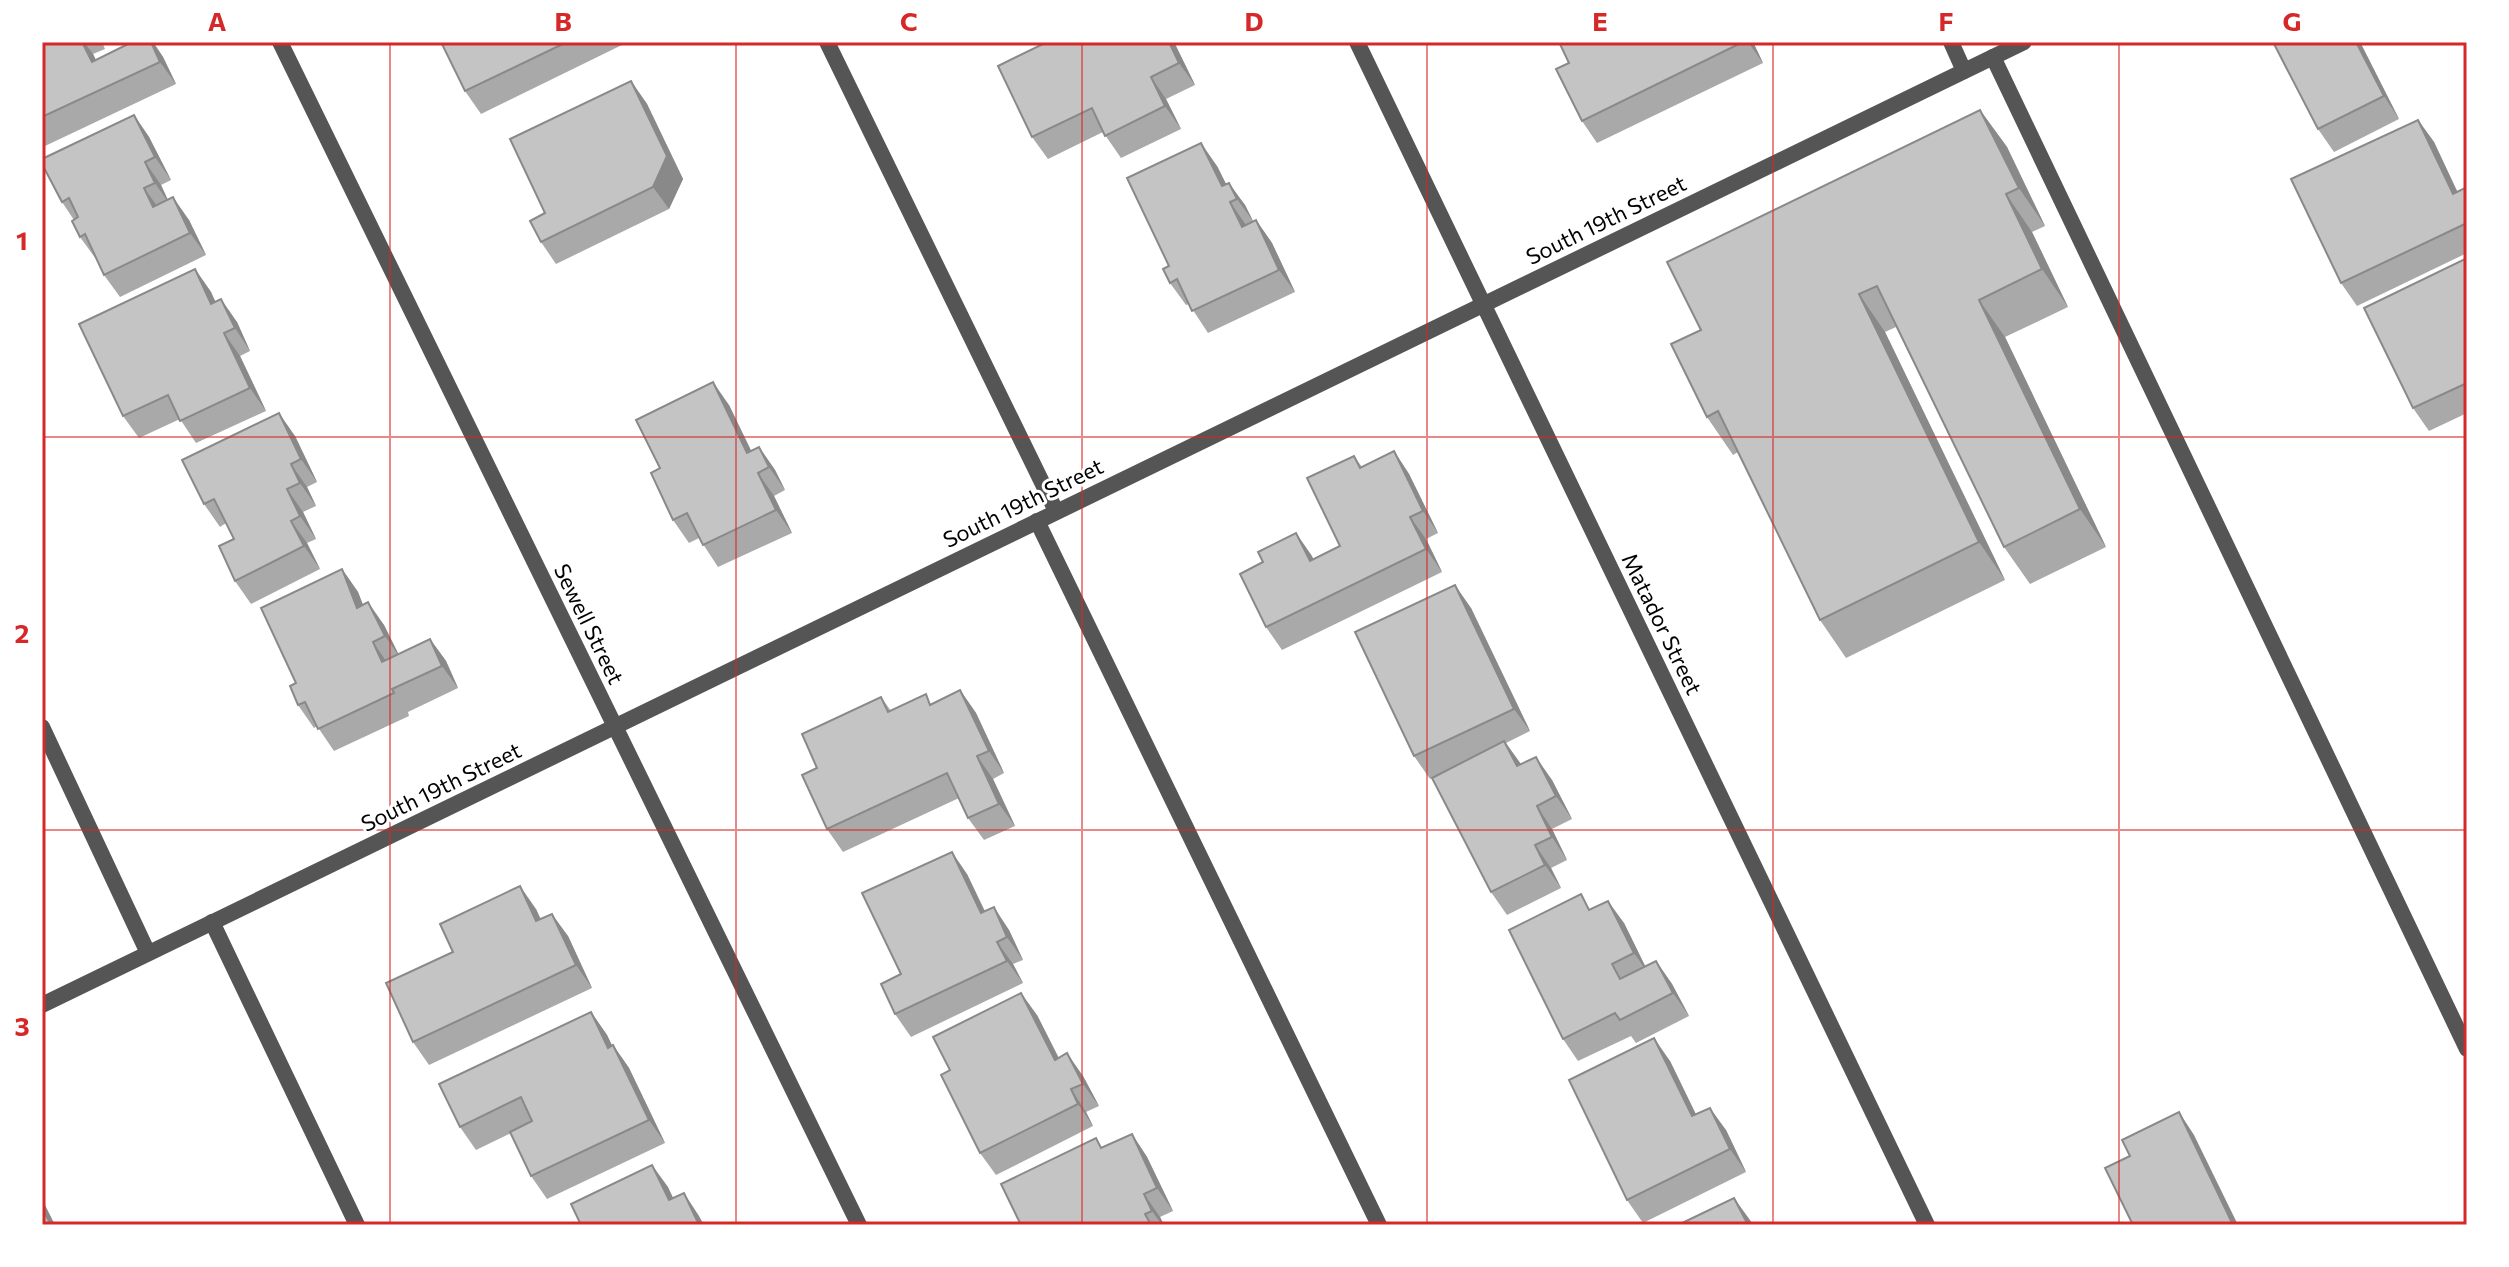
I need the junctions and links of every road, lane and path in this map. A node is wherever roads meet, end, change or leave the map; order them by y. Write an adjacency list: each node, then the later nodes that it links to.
1 (280, 42): 12 (street, Sewell Street)
2 (827, 42): 9 (street)
3 (1357, 42): 8 (street, Matador Street)
4 (1951, 42): 7 (street)
5 (2024, 42): 6 (street, South 19th Street)
6 (1993, 57): 7 (street, South 19th Street); 16 (street)
7 (1964, 71): 8 (street, South 19th Street)
8 (1483, 304): 9 (street, South 19th Street); 20 (street, Matador Street)
9 (1056, 511): 10 (street, South 19th Street)
10 (1037, 521): 12 (street, South 19th Street); 19 (street)
11 (42, 727): 14 (street)
12 (615, 727): 13 (street, South 19th Street); 18 (street, Sewell Street)
13 (212, 922): 14 (street, South 19th Street); 17 (street)
14 (148, 953): 15 (street, South 19th Street)
15 (42, 1005)
16 (2467, 1049)
17 (357, 1225)
18 (859, 1225)
19 (1379, 1225)
20 (1927, 1225)

